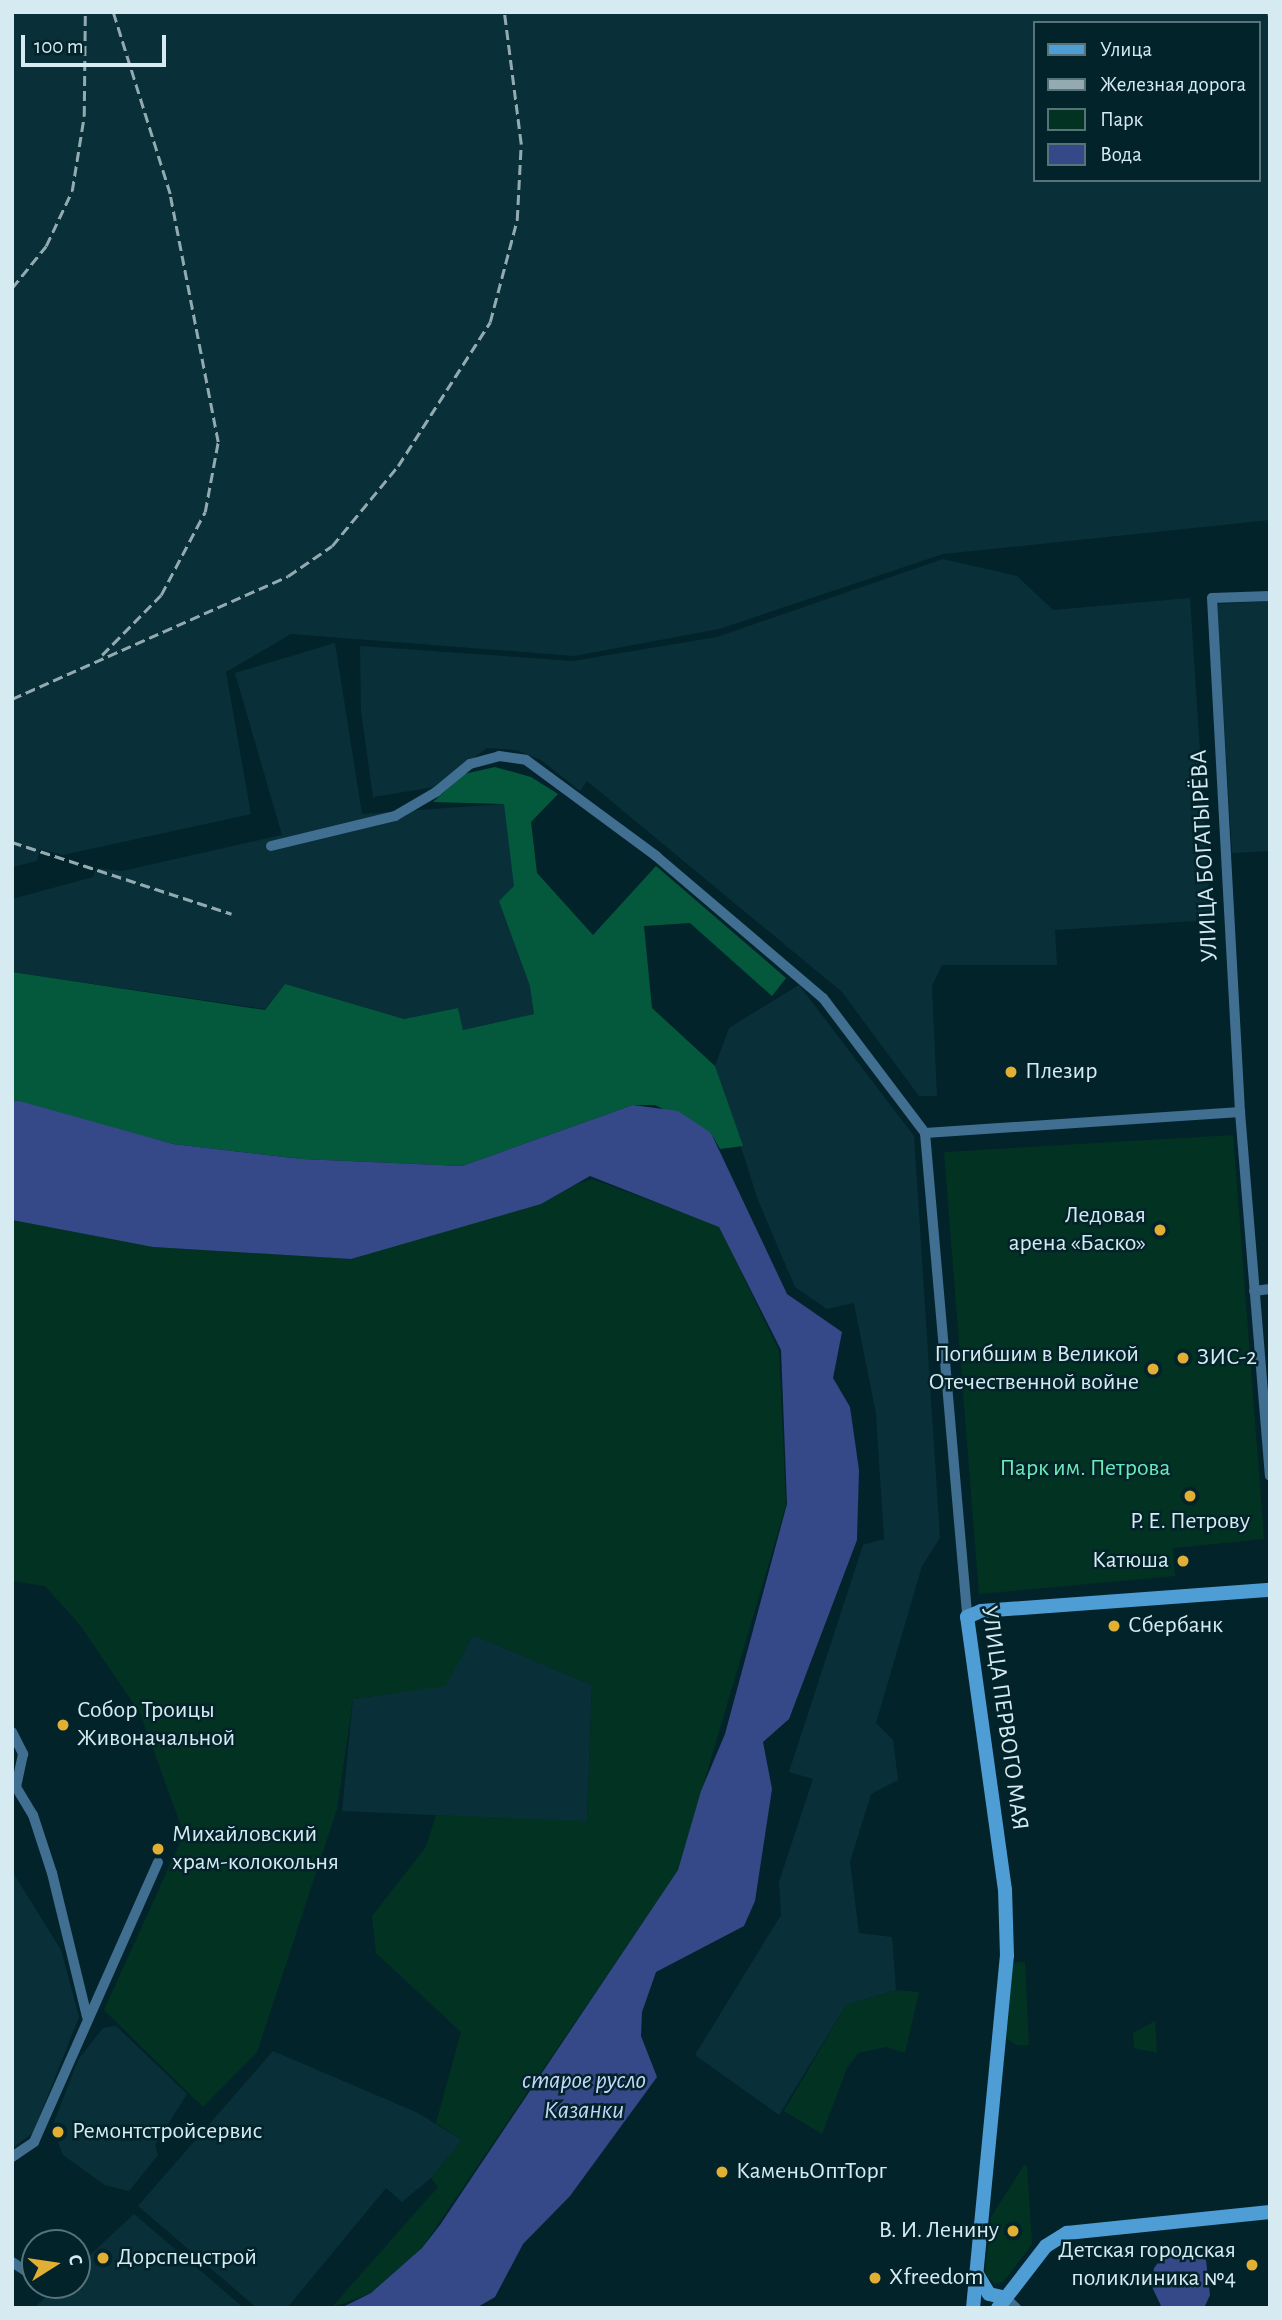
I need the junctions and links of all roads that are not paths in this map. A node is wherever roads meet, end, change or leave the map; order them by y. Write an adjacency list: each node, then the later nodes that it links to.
1 (1270, 596): 3 (street, УЛИЦА БОГАТЫРЁВА)
2 (271, 846): 4 (street)
3 (1240, 1112): 4 (street); 6 (street, УЛИЦА БОГАТЫРЁВА)
4 (925, 1133): 9 (street, УЛИЦА ПЕРВОГО МАЯ)
5 (1270, 1289): 6 (street)
6 (1254, 1291): 7 (street, УЛИЦА БОГАТЫРЁВА)
7 (1270, 1476)
8 (1270, 1590): 9 (street)
9 (967, 1617): 15 (street, УЛИЦА ПЕРВОГО МАЯ)
10 (12, 1732): 12 (street)
11 (158, 1861): 12 (street)
12 (88, 2017): 13 (street)
13 (12, 2157)
14 (1270, 2212): 16 (street)
15 (976, 2273): 16 (street); 17 (street, УЛИЦА ПЕРВОГО МАЯ)
16 (1007, 2305)
17 (973, 2308)

